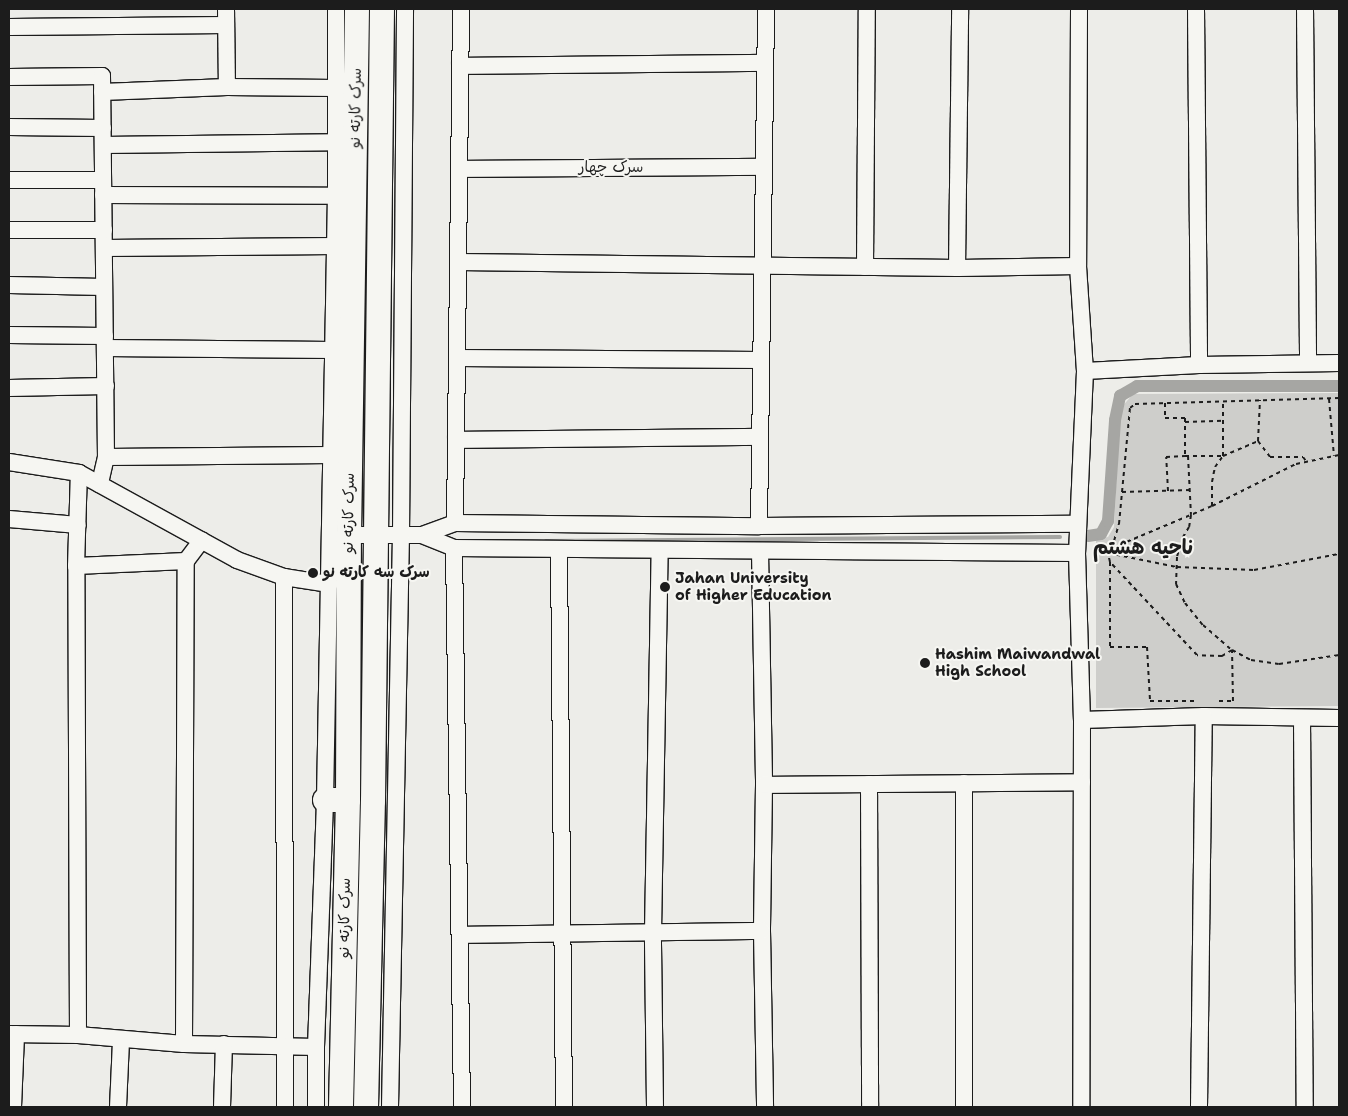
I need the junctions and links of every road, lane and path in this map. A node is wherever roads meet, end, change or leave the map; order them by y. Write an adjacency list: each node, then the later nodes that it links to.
1 (336, 9): 18 (street)
2 (358, 9): 81 (highway, سرک کارته نو)
3 (382, 9): 82 (highway, سرک کارته نو)
4 (405, 9): 83 (street)
5 (461, 9): 15 (street)
6 (766, 9): 14 (street)
7 (867, 9): 36 (street)
8 (960, 9): 37 (street)
9 (1079, 9): 35 (street)
10 (1196, 9): 47 (street)
11 (1305, 9): 46 (street)
12 (226, 17): 13 (street); 17 (street)
13 (9, 26)
14 (765, 63): 15 (street); 24 (street)
15 (460, 66): 25 (street)
16 (9, 78): 19 (street)
17 (227, 87): 18 (street); 19 (street)
18 (335, 88): 22 (street)
19 (102, 92): 21 (street)
20 (9, 126): 21 (street)
21 (102, 128): 23 (street)
22 (336, 142): 23 (street); 28 (street)
23 (103, 146): 27 (street)
24 (764, 167): 25 (street, سرک چهار); 34 (street)
25 (459, 169): 33 (street)
26 (9, 180): 27 (street)
27 (103, 188): 28 (street); 30 (street)
28 (336, 196): 31 (street)
29 (9, 230): 30 (street)
30 (104, 230): 32 (street)
31 (334, 246): 32 (street); 42 (street)
32 (104, 248): 39 (street)
33 (458, 262): 34 (street); 43 (street)
34 (762, 266): 36 (street); 44 (street)
35 (1078, 266): 37 (street); 48 (street)
36 (865, 267): 37 (street)
37 (957, 268)
38 (9, 285): 39 (street)
39 (104, 287): 41 (street)
40 (9, 335): 41 (street)
41 (105, 342): 42 (street); 49 (street)
42 (332, 350): 61 (street)
43 (457, 358): 44 (street); 59 (street)
44 (761, 360): 58 (street)
45 (1339, 363): 46 (street)
46 (1308, 364): 47 (street)
47 (1199, 365): 48 (street)
48 (1085, 371): 78 (street)
49 (106, 386): 50 (street); 66 (street)
50 (9, 388)
51 (1339, 398): 52 (path)
52 (1329, 399): 53 (path); 65 (path)
53 (1260, 400): 54 (path); 60 (path)
54 (1223, 401): 55 (path); 56 (path)
55 (1165, 403): 57 (path); 73 (path)
56 (1223, 421): 57 (path); 64 (path)
57 (1185, 422): 63 (path)
58 (760, 437): 59 (street); 80 (street)
59 (456, 440): 77 (street)
60 (1258, 441): 64 (path); 68 (path)
61 (331, 455): 66 (street); 99 (street)
62 (1339, 455): 65 (path)
63 (1186, 456): 64 (path); 71 (path); 72 (path)
64 (1223, 456): 74 (path)
65 (1334, 456): 68 (path)
66 (106, 457): 70 (street)
67 (9, 462): 69 (street)
68 (1307, 462): 74 (path)
69 (79, 473): 70 (street); 79 (street)
70 (100, 484): 85 (street)
71 (1190, 490): 72 (path); 75 (path)
72 (1168, 491): 73 (path)
73 (1122, 492): 87 (path)
74 (1212, 506): 75 (path)
75 (1191, 515): 87 (path); 97 (path)
76 (9, 519): 79 (street)
77 (455, 523): 80 (street); 84 (street)
78 (1077, 524): 80 (street); 91 (street)
79 (78, 525): 96 (street)
80 (759, 526)
81 (349, 535): 82 (street); 112 (highway, سرک کارته نو)
82 (375, 535): 83 (street); 130 (highway, سرک کارته نو)
83 (400, 535): 84 (street); 131 (street)
84 (422, 535): 86 (street)
85 (202, 540): 94 (street); 98 (street)
86 (454, 548): 88 (street); 116 (street)
87 (1112, 548): 92 (path)
88 (559, 550): 89 (street); 115 (street)
89 (660, 550): 90 (street); 114 (street)
90 (760, 551): 91 (street); 111 (street)
91 (1077, 552): 92 (path); 107 (street)
92 (1108, 553): 95 (path); 97 (path)
93 (1339, 554): 97 (path)
94 (186, 561): 96 (street); 120 (street)
95 (1110, 562): 100 (path); 102 (path)
96 (76, 566): 118 (street)
97 (1177, 567): 100 (path)
98 (284, 577): 99 (street); 122 (street)
99 (328, 584): 112 (street)
100 (1232, 650): 101 (path); 103 (path)
101 (1339, 655)
102 (1196, 701)
103 (1215, 701)
104 (1204, 716): 106 (street); 107 (street); 139 (street)
105 (1339, 718): 106 (street)
106 (1302, 719): 140 (street)
107 (1082, 720): 108 (street)
108 (1082, 782): 109 (street); 138 (street)
109 (964, 783): 110 (street); 137 (street)
110 (869, 784): 111 (street); 136 (street)
111 (764, 786): 113 (street)
112 (336, 800): 123 (street); 129 (highway, سرک کارته نو)
113 (762, 931): 114 (street); 135 (street)
114 (653, 932): 115 (street); 134 (street)
115 (562, 933): 116 (street); 133 (street)
116 (461, 935): 132 (street)
117 (12, 1034): 118 (street); 124 (street)
118 (78, 1036): 119 (street)
119 (121, 1040): 120 (street); 125 (street)
120 (184, 1044): 121 (street)
121 (224, 1044): 122 (street); 126 (street)
122 (285, 1046): 123 (street); 127 (street)
123 (316, 1047): 128 (street)
124 (13, 1107)
125 (118, 1107)
126 (222, 1107)
127 (285, 1107)
128 (316, 1107)
129 (341, 1107)
130 (366, 1107)
131 (390, 1107)
132 (462, 1107)
133 (564, 1107)
134 (655, 1107)
135 (765, 1107)
136 (870, 1107)
137 (964, 1107)
138 (1081, 1107)
139 (1199, 1107)
140 (1305, 1107)

